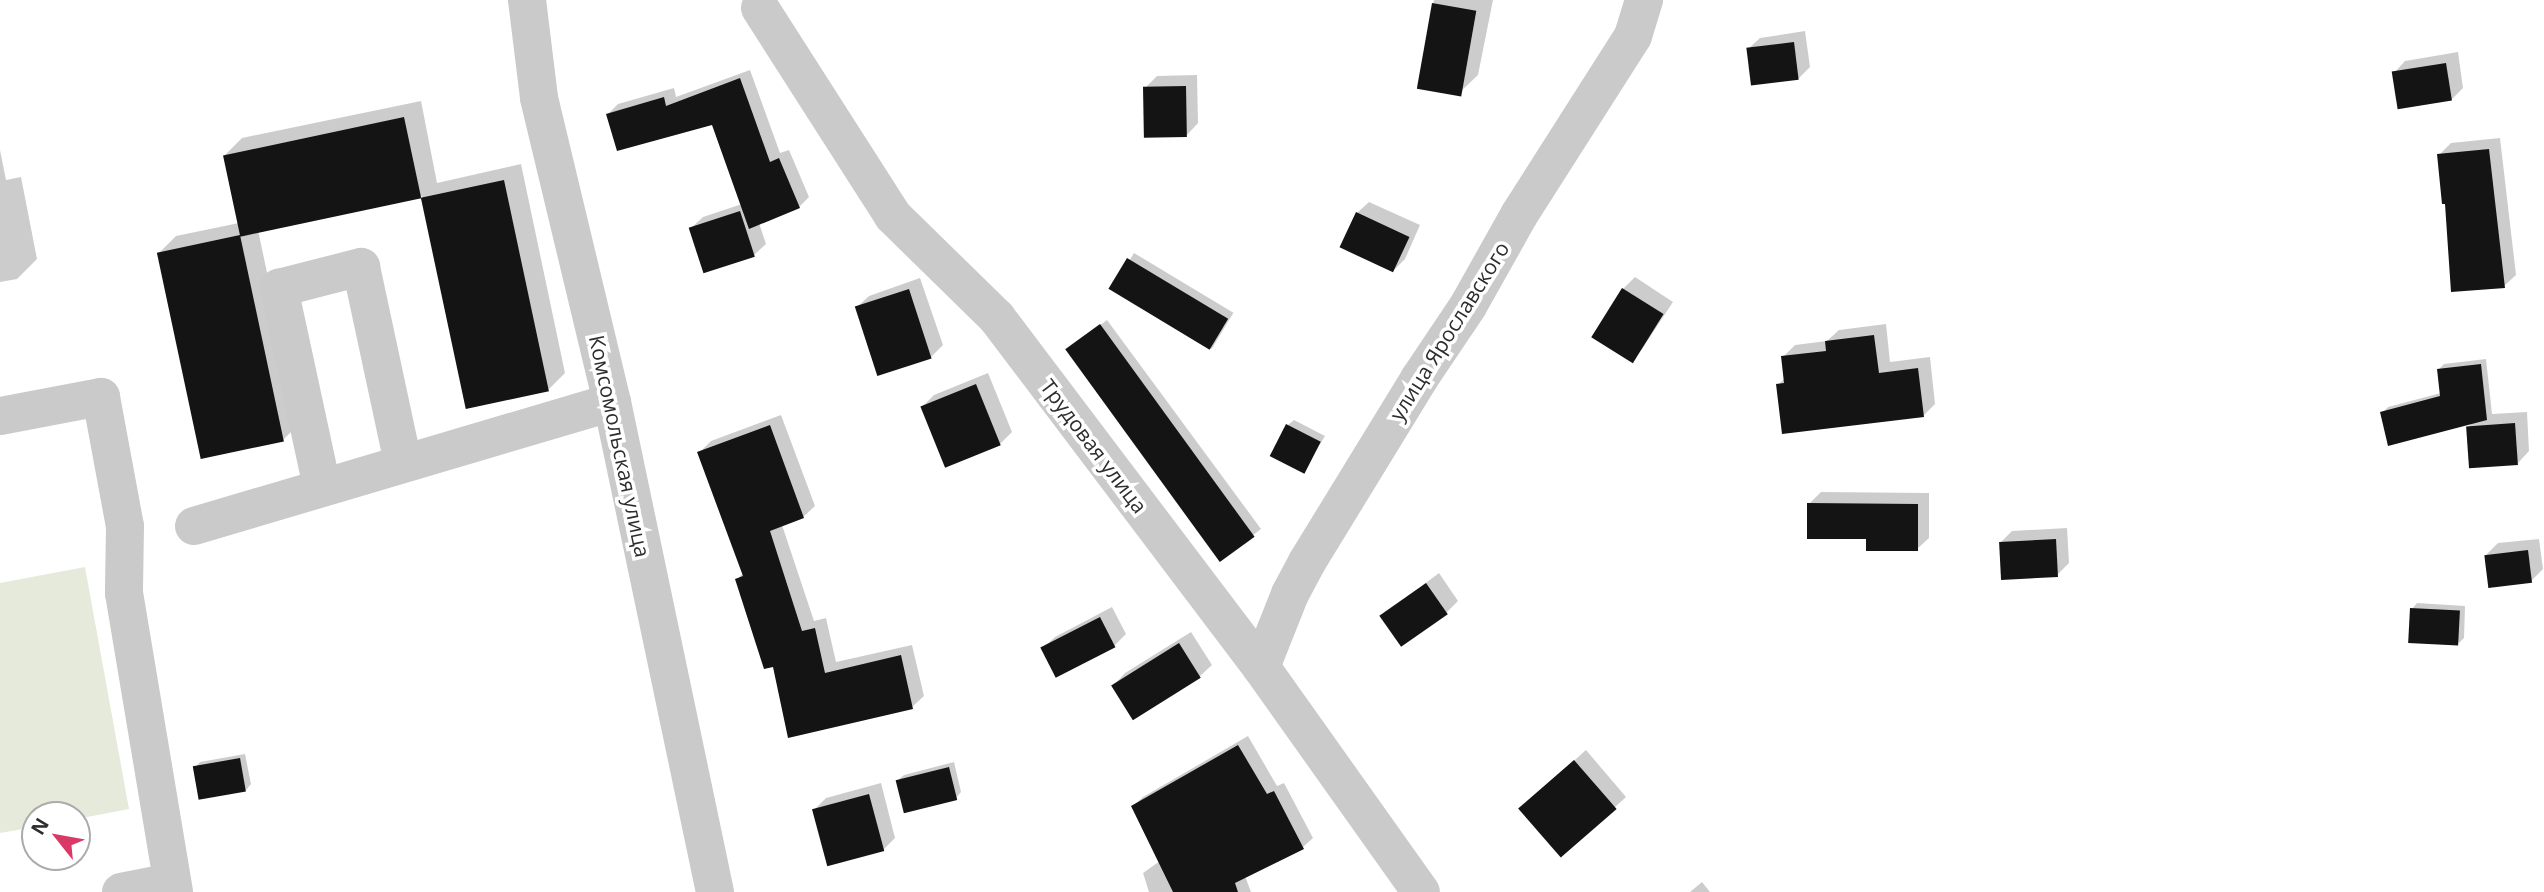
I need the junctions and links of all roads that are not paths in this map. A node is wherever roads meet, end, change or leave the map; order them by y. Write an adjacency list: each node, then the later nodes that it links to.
1 (527, 0): 4 (street, Комсомольская улица)
2 (1644, 0): 9 (street, улица Ярославского)
3 (760, 8): 9 (street, Трудовая улица)
4 (612, 402): 6 (street); 12 (street, Комсомольская улица)
5 (0, 416): 10 (street)
6 (403, 463): 7 (street); 7 (street)
7 (322, 486): 8 (street)
8 (194, 526)
9 (1261, 667): 13 (street, Трудовая улица)
10 (173, 887): 11 (street)
11 (121, 892)
12 (715, 892)
13 (1421, 892)

